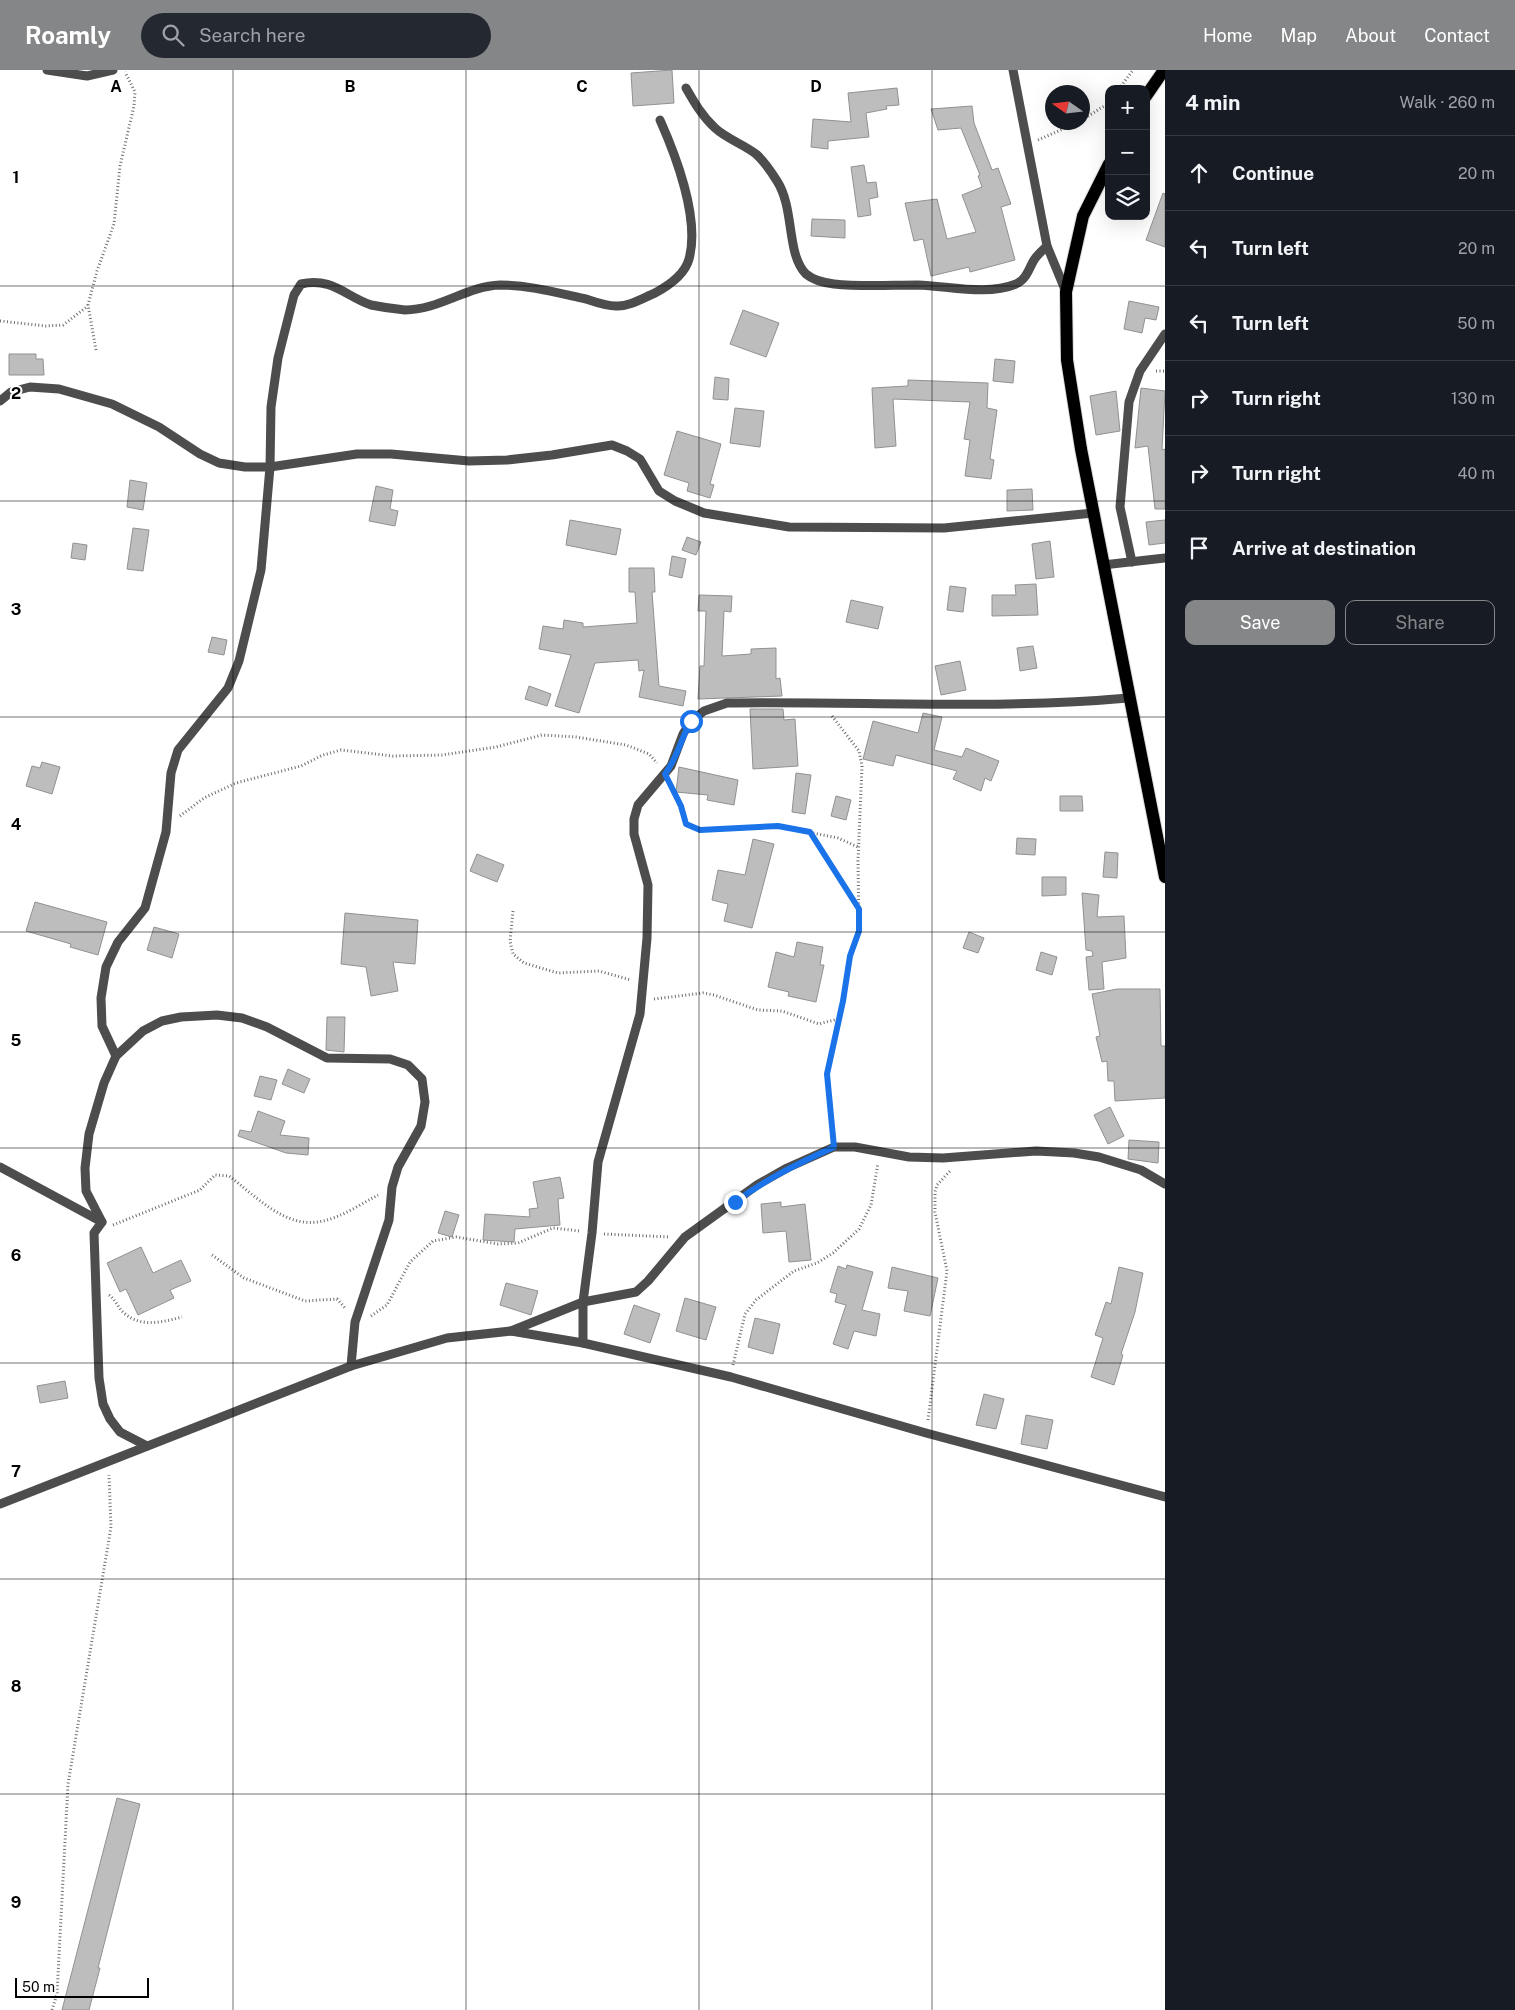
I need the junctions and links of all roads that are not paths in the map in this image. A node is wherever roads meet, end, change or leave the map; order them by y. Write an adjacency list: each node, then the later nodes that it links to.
1 (47, 70): 2 (street)
2 (113, 70)
3 (1013, 70): 9 (street)
4 (1164, 70): 6 (main road)
5 (686, 88): 9 (street)
6 (1150, 90)
7 (660, 120): 13 (street)
8 (1105, 172): 10 (main road)
9 (1047, 246): 10 (street)
10 (1066, 292): 14 (main road)
11 (1165, 334): 16 (street)
12 (0, 401): 13 (street)
13 (270, 467): 14 (street); 20 (street)
14 (1093, 513): 17 (main road)
15 (1165, 558): 16 (street)
16 (1132, 562): 17 (street)
17 (1103, 566): 18 (main road)
18 (1128, 698): 19 (main road); 24 (street)
19 (1165, 877)
20 (116, 1056): 23 (street); 27 (street)
21 (0, 1167): 23 (street)
22 (1165, 1184): 24 (street)
23 (102, 1222): 28 (street)
24 (582, 1302): 25 (street); 26 (street)
25 (511, 1331): 26 (street); 27 (street)
26 (582, 1343): 29 (street)
27 (351, 1366): 28 (street)
28 (147, 1446): 30 (street)
29 (1165, 1497)
30 (0, 1504)

